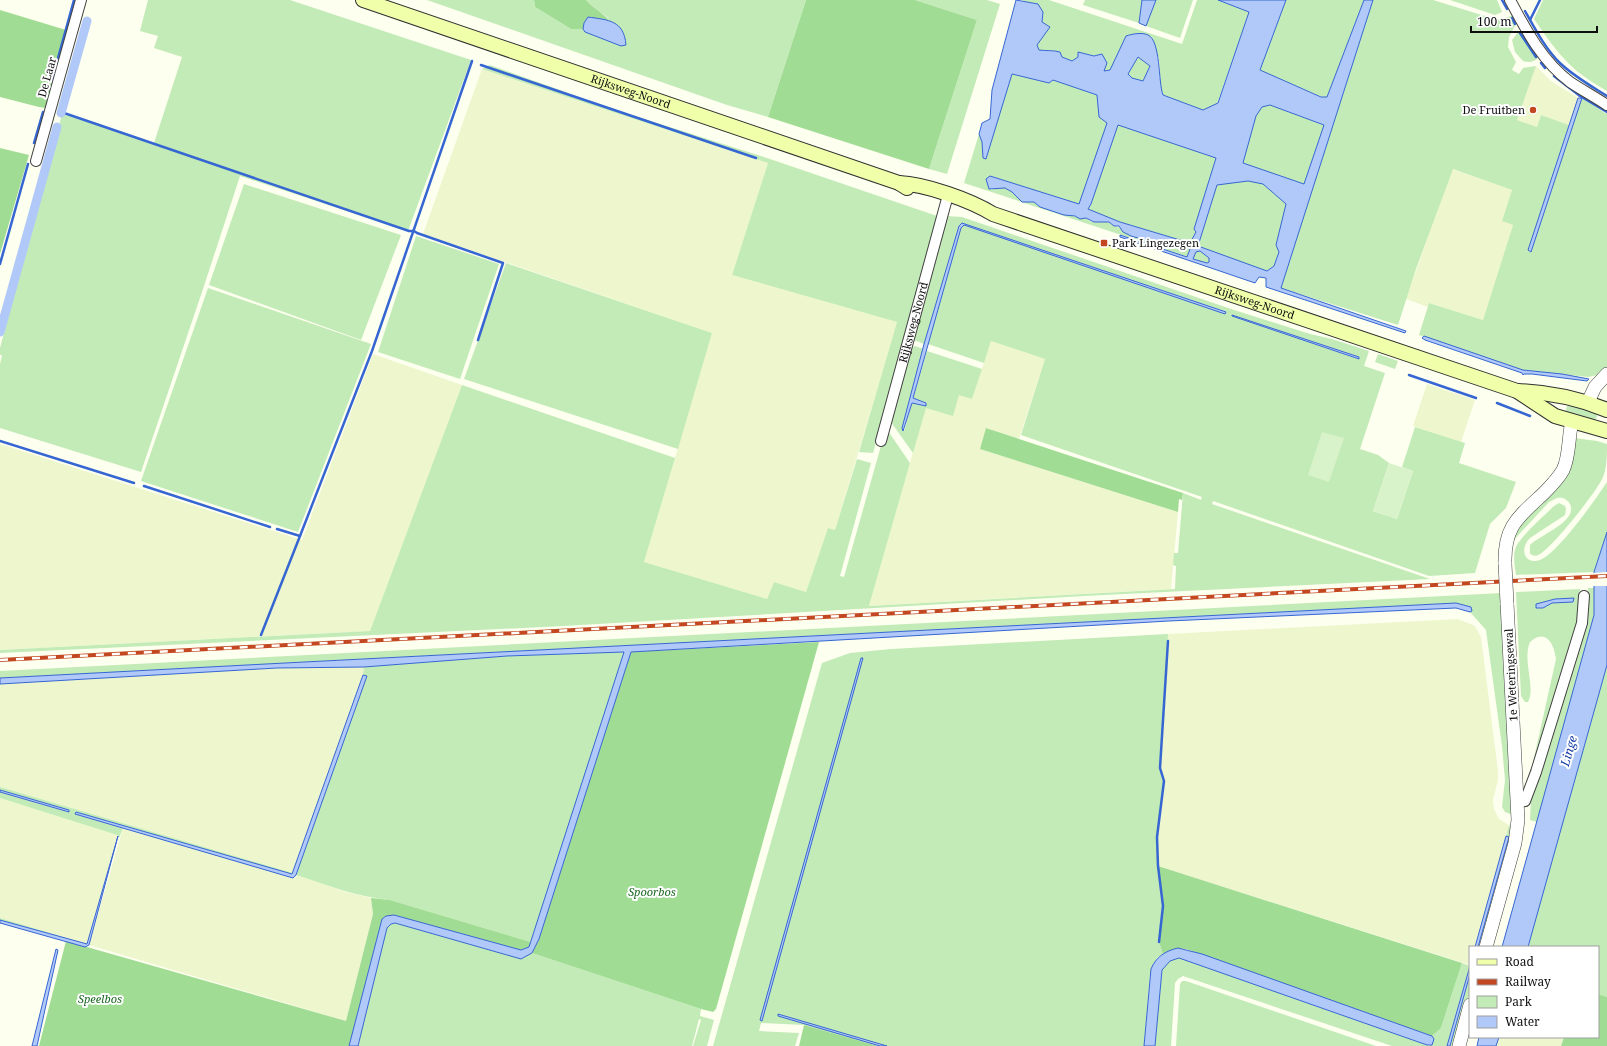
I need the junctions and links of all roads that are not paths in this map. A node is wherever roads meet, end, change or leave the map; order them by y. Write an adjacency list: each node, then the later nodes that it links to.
1 (81, 0): 5 (street, De Laar)
2 (363, 0): 6 (main road, Rijksweg-Noord)
3 (1510, 0): 4 (street)
4 (1607, 105)
5 (36, 161)
6 (947, 199): 8 (main road, Rijksweg-Noord); 15 (street, Rijksweg-Noord)
7 (1607, 374): 10 (street)
8 (1517, 391): 9 (main road, Rijksweg-Noord); 12 (main road, Rijksweg-Noord)
9 (1566, 396): 10 (main road, Rijksweg-Noord); 12 (main road)
10 (1588, 402): 11 (main road, Rijksweg-Noord)
11 (1607, 413): 14 (main road)
12 (1555, 416): 13 (main road, Rijksweg-Noord)
13 (1572, 422): 14 (main road, Rijksweg-Noord); 17 (street, 1e Weteringsewal, bridge)
14 (1601, 430)
15 (881, 441)
16 (1584, 596): 17 (street)
17 (1518, 802): 18 (street, 1e Weteringsewal)
18 (1486, 946)
19 (1469, 1009): 20 (street)
20 (1459, 1046)

